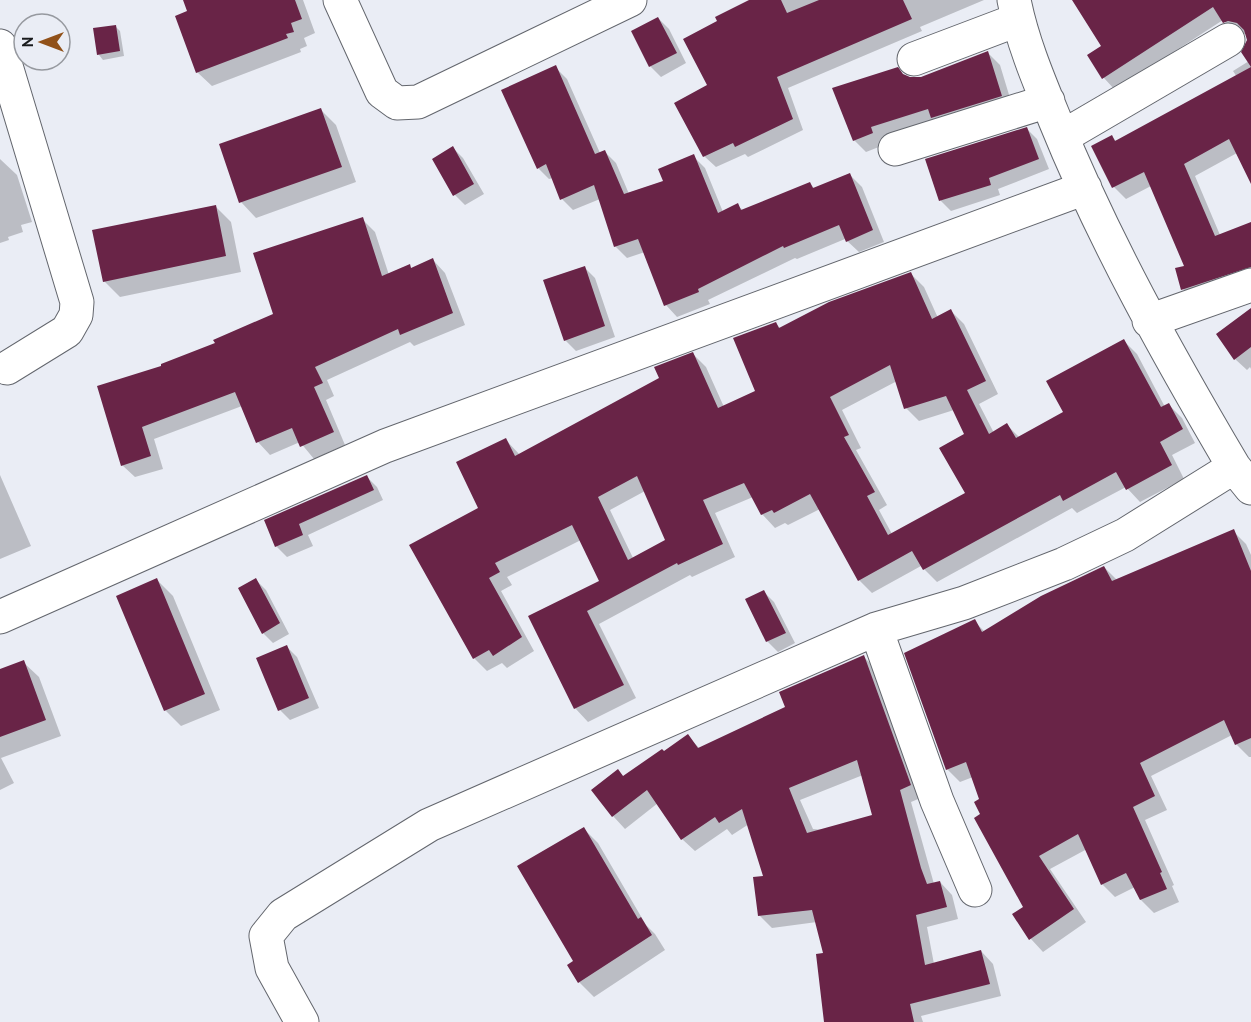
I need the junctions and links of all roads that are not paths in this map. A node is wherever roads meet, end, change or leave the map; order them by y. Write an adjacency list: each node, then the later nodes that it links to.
1 (340, 0): 2 (street)
2 (630, 0)
3 (1016, 10): 6 (street); 7 (street)
4 (1228, 40): 8 (street)
5 (0, 46): 13 (street)
6 (914, 60)
7 (1048, 102): 8 (street); 9 (street)
8 (1062, 137): 10 (street)
9 (895, 149)
10 (1084, 188): 12 (street); 15 (street)
11 (1251, 285): 12 (street)
12 (1149, 321): 14 (street)
13 (7, 368)
14 (1242, 478): 16 (street)
15 (0, 617)
16 (876, 629): 17 (street); 18 (street)
17 (975, 890)
18 (302, 1022)

